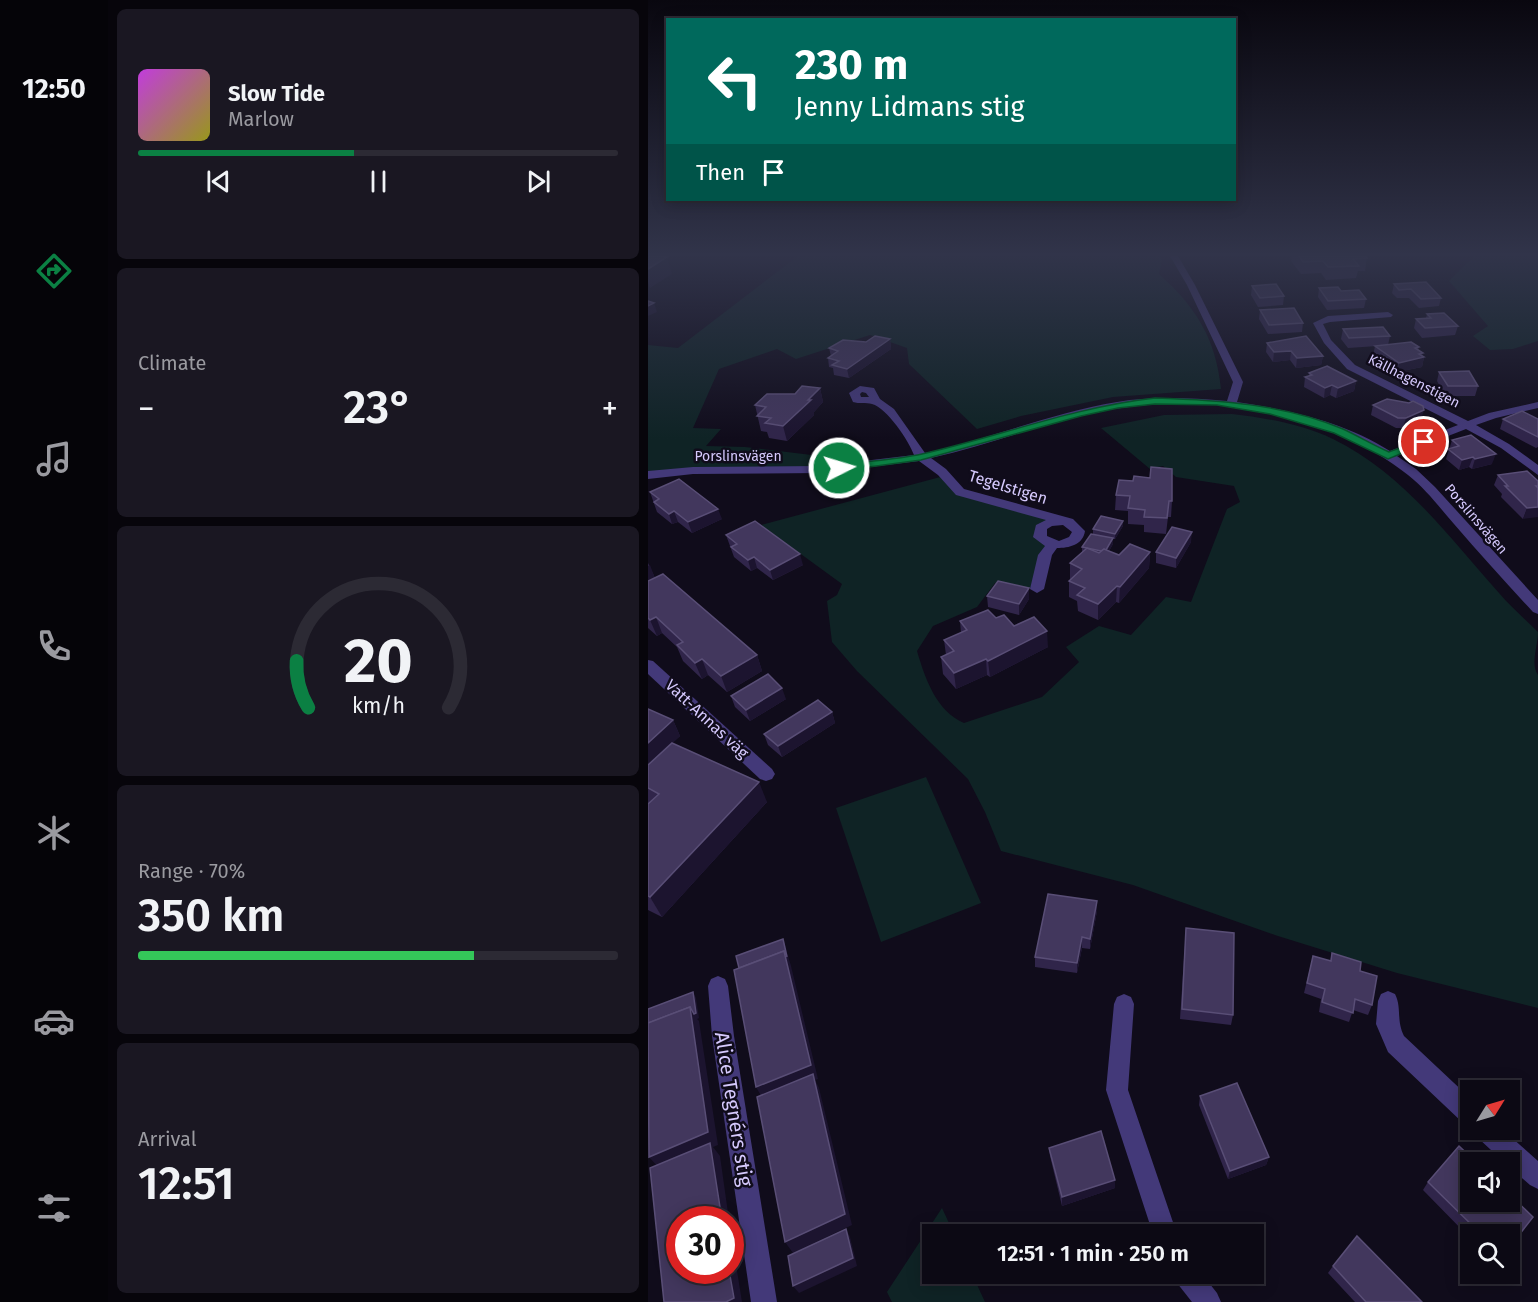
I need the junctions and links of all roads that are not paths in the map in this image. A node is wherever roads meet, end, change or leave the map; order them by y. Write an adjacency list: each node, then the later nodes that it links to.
1 (1206, 317): 4 (street)
2 (1362, 317): 6 (street, Källhagenstigen)
3 (876, 401): 8 (street)
4 (1231, 405): 7 (street, Porslinsvägen); 8 (street, Porslinsvägen)
5 (1538, 405): 6 (street)
6 (1467, 425): 7 (street); 9 (street, Källhagenstigen)
7 (1388, 456): 14 (street, Porslinsvägen)
8 (921, 457): 10 (street, Porslinsvägen); 11 (street, Tegelstigen)
9 (1538, 471)
10 (648, 475)
11 (1061, 521): 12 (street, Tegelstigen); 12 (street, Tegelstigen)
12 (1053, 544): 13 (street)
13 (1037, 589)
14 (1538, 609)
15 (648, 664): 16 (street, Vatt-Annas väg)
16 (766, 774)
17 (718, 986): 25 (street, Alice Tegnérs stig)
18 (1388, 1001): 20 (street)
19 (1124, 1004): 23 (street)
20 (1460, 1105)
21 (1497, 1140): 22 (street)
22 (1538, 1177)
23 (1162, 1224)
24 (1194, 1284): 26 (street)
25 (764, 1302)
26 (1208, 1302)

